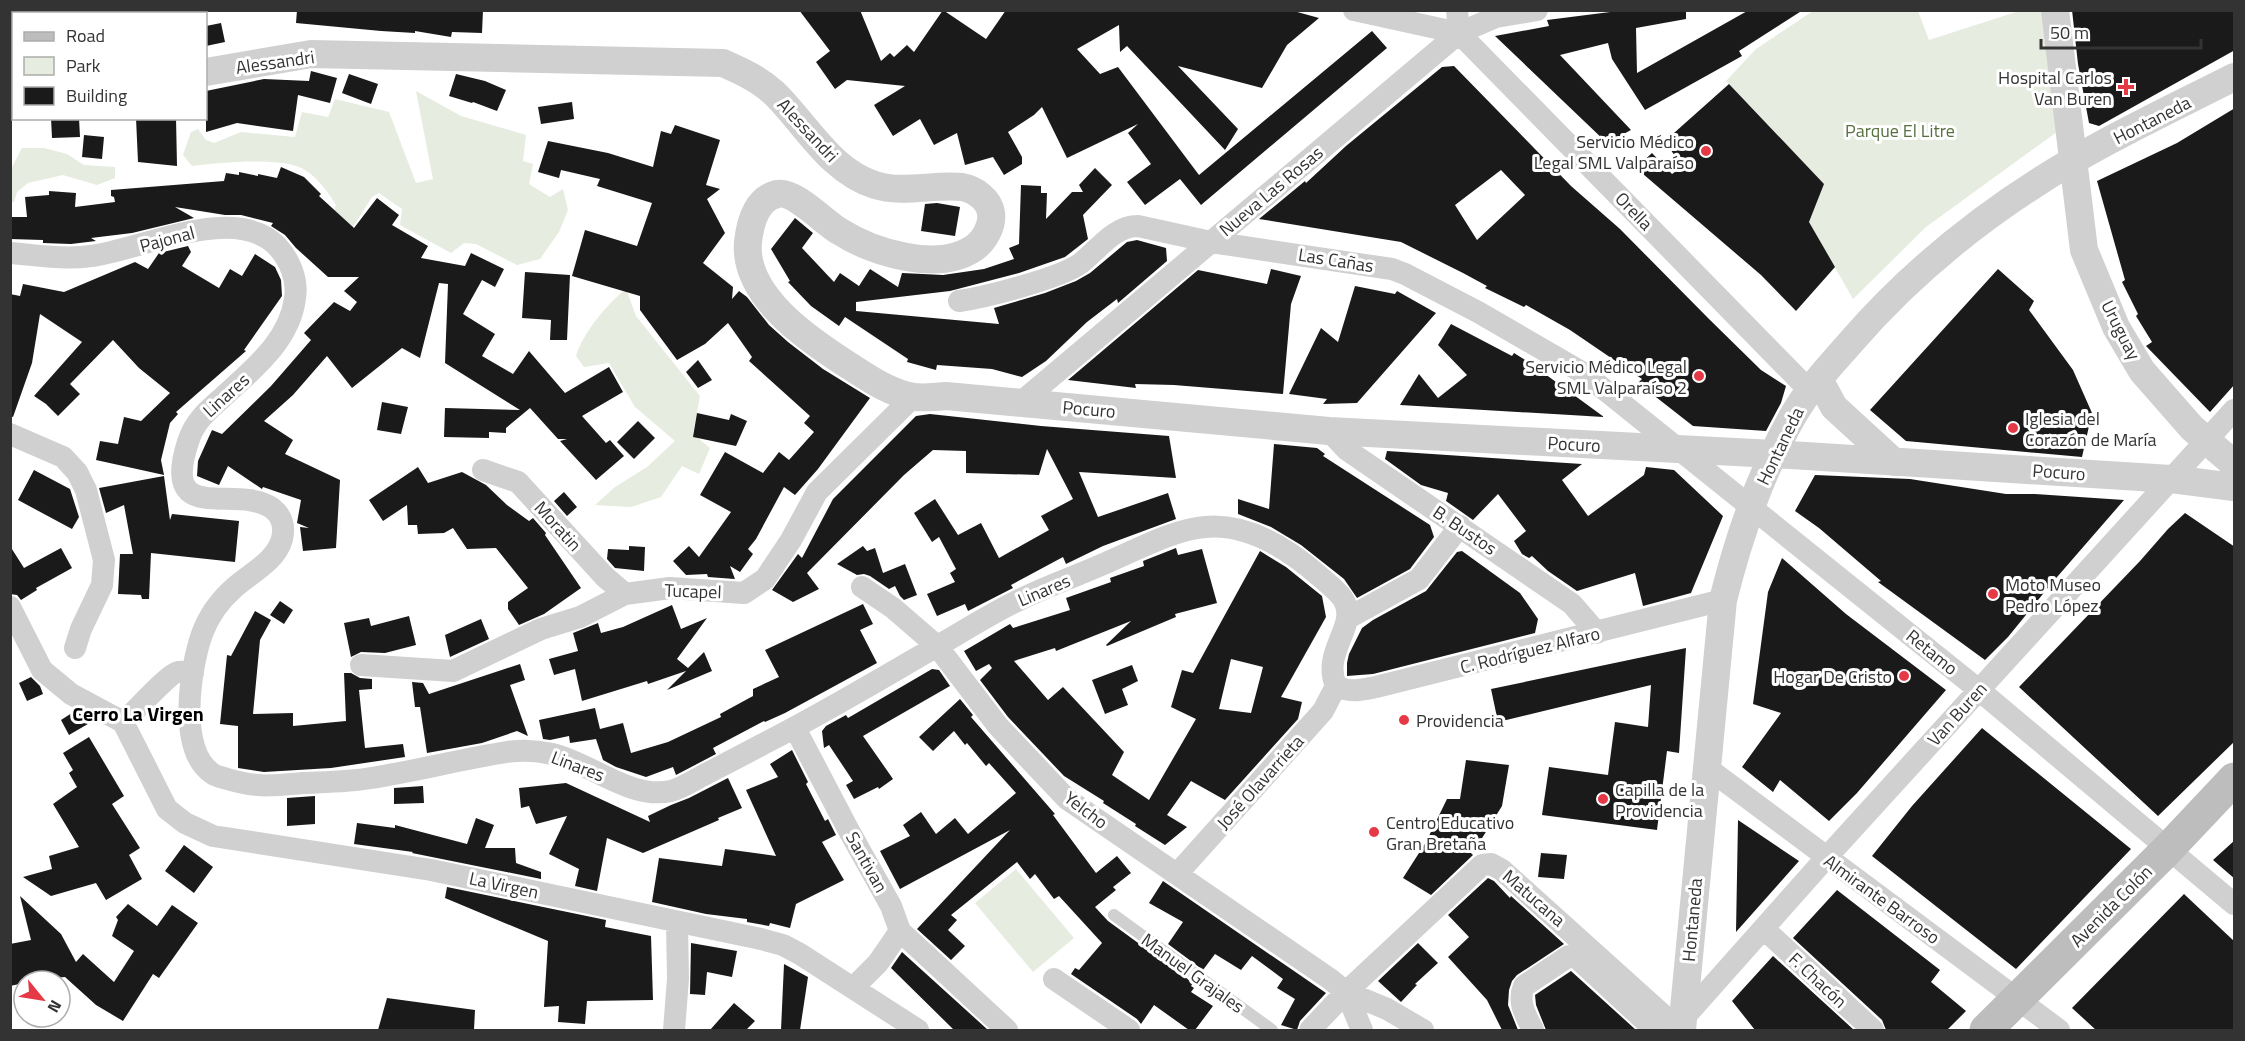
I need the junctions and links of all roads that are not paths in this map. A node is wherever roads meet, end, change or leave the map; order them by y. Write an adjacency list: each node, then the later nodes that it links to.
1 (1353, 10): 4 (street)
2 (1537, 10): 4 (street, Nueva Las Rosas)
3 (2055, 10): 7 (street, Uruguay)
4 (1458, 22): 8 (street, Nueva Las Rosas); 12 (street, Orella)
5 (207, 72): 13 (street, Alessandri)
6 (2235, 77): 7 (street, Hontaneda)
7 (2073, 161): 12 (street, Hontaneda); 18 (street, Uruguay)
8 (1211, 242): 11 (street, Las Cañas); 14 (street, Nueva Las Rosas); 19 (street, Las Cañas)
9 (10, 253): 10 (street, Pajonal)
10 (296, 283): 37 (street, Linares)
11 (958, 302)
12 (1814, 385): 20 (street, Hontaneda); 21 (street)
13 (913, 397): 14 (street, Pocuro); 29 (street, Tucapel)
14 (1020, 403): 16 (street, Pocuro)
15 (2235, 410): 18 (street, Van Buren)
16 (1329, 431): 19 (street, Pocuro); 27 (street, B. Bustos)
17 (10, 434): 35 (street)
18 (2206, 441): 22 (street, Uruguay); 24 (street, Van Buren)
19 (1682, 450): 20 (street, Pocuro); 26 (street, Retamo)
20 (1773, 454): 21 (street, Pocuro); 26 (street, Hontaneda)
21 (1894, 462): 24 (street, Pocuro)
22 (2235, 464)
23 (483, 470): 29 (street, Moratin)
24 (2171, 479): 25 (street, Pocuro); 39 (street, Van Buren)
25 (2235, 487)
26 (1752, 506): 30 (street, Hontaneda); 39 (street, Retamo)
27 (1460, 526): 32 (street); 33 (street, B. Bustos)
28 (862, 587): 34 (street, Yelcho)
29 (625, 594): 36 (street, Tucapel)
30 (1723, 600): 33 (street, C. Rodríguez Alfaro); 42 (street, Hontaneda)
31 (10, 607): 40 (street)
32 (1348, 618): 34 (street, Linares); 38 (street)
33 (1597, 633): 38 (street, C. Rodríguez Alfaro)
34 (937, 646): 41 (street, Linares); 46 (street, Yelcho)
35 (75, 648)
36 (361, 665)
37 (193, 673): 40 (street); 41 (street, Linares)
38 (1336, 686): 46 (street, José Olavarrieta)
39 (1979, 690): 44 (street, Retamo); 45 (street, Van Buren)
40 (123, 722): 49 (street, La Virgen)
41 (795, 728): 51 (street, Santivan)
42 (1706, 767): 45 (street, Almirante Barroso); 56 (street, Hontaneda)
43 (2235, 778): 44 (main road, Avenida Colón)
44 (2168, 849): 47 (street, Retamo); 55 (main road, Avenida Colón)
45 (1826, 858): 50 (street, Van Buren); 55 (street, Almirante Barroso)
46 (1177, 874): 54 (street, Yelcho)
47 (2235, 904)
48 (1114, 915): 61 (lane, Manuel Grajales)
49 (677, 922): 53 (street, La Virgen); 57 (street)
50 (1764, 929): 56 (street, Van Buren); 67 (street, F. Chacón)
51 (900, 931): 53 (street); 59 (street)
52 (1054, 979): 60 (street)
53 (853, 988): 58 (street, La Virgen)
54 (1346, 992): 56 (street, Matucana); 62 (street, Matucana); 63 (street); 64 (street, Yelcho)
55 (2018, 998): 68 (main road, Avenida Colón); 69 (street, Almirante Barroso)
56 (1682, 1025)
57 (674, 1030)
58 (918, 1030)
59 (1007, 1030)
60 (1129, 1030)
61 (1272, 1030)
62 (1310, 1030)
63 (1362, 1030)
64 (1423, 1030)
65 (1533, 1030): 66 (street)
66 (1655, 1030)
67 (1873, 1030)
68 (1986, 1030)
69 (2059, 1030)

